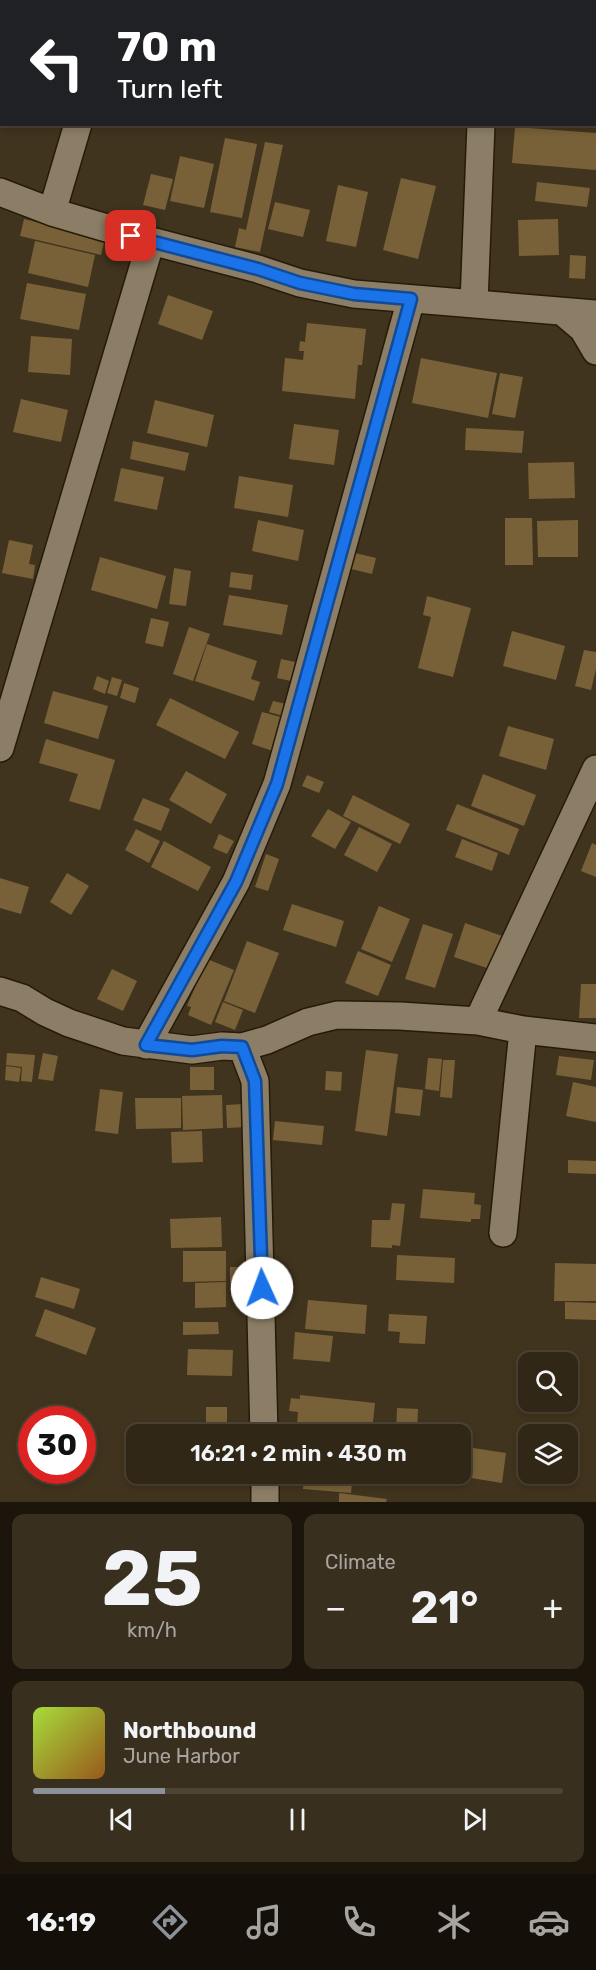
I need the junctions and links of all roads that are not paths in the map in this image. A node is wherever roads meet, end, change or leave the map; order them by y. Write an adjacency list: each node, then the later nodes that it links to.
1 (77, 126): 4 (street)
2 (481, 126): 7 (street)
3 (0, 192): 4 (street)
4 (52, 212): 5 (street)
5 (151, 242): 6 (street); 11 (street)
6 (411, 299): 7 (street); 17 (street)
7 (474, 303): 8 (street)
8 (563, 312): 9 (street); 10 (street)
9 (596, 314)
10 (596, 351)
11 (0, 748)
12 (596, 769): 14 (street)
13 (0, 991): 17 (street)
14 (478, 1021): 15 (street); 18 (street)
15 (523, 1030): 16 (street); 19 (street)
16 (596, 1038)
17 (146, 1045): 18 (street)
18 (242, 1047): 20 (street)
19 (503, 1233)
20 (264, 1424)
21 (265, 1484): 22 (street)
22 (265, 1502)

